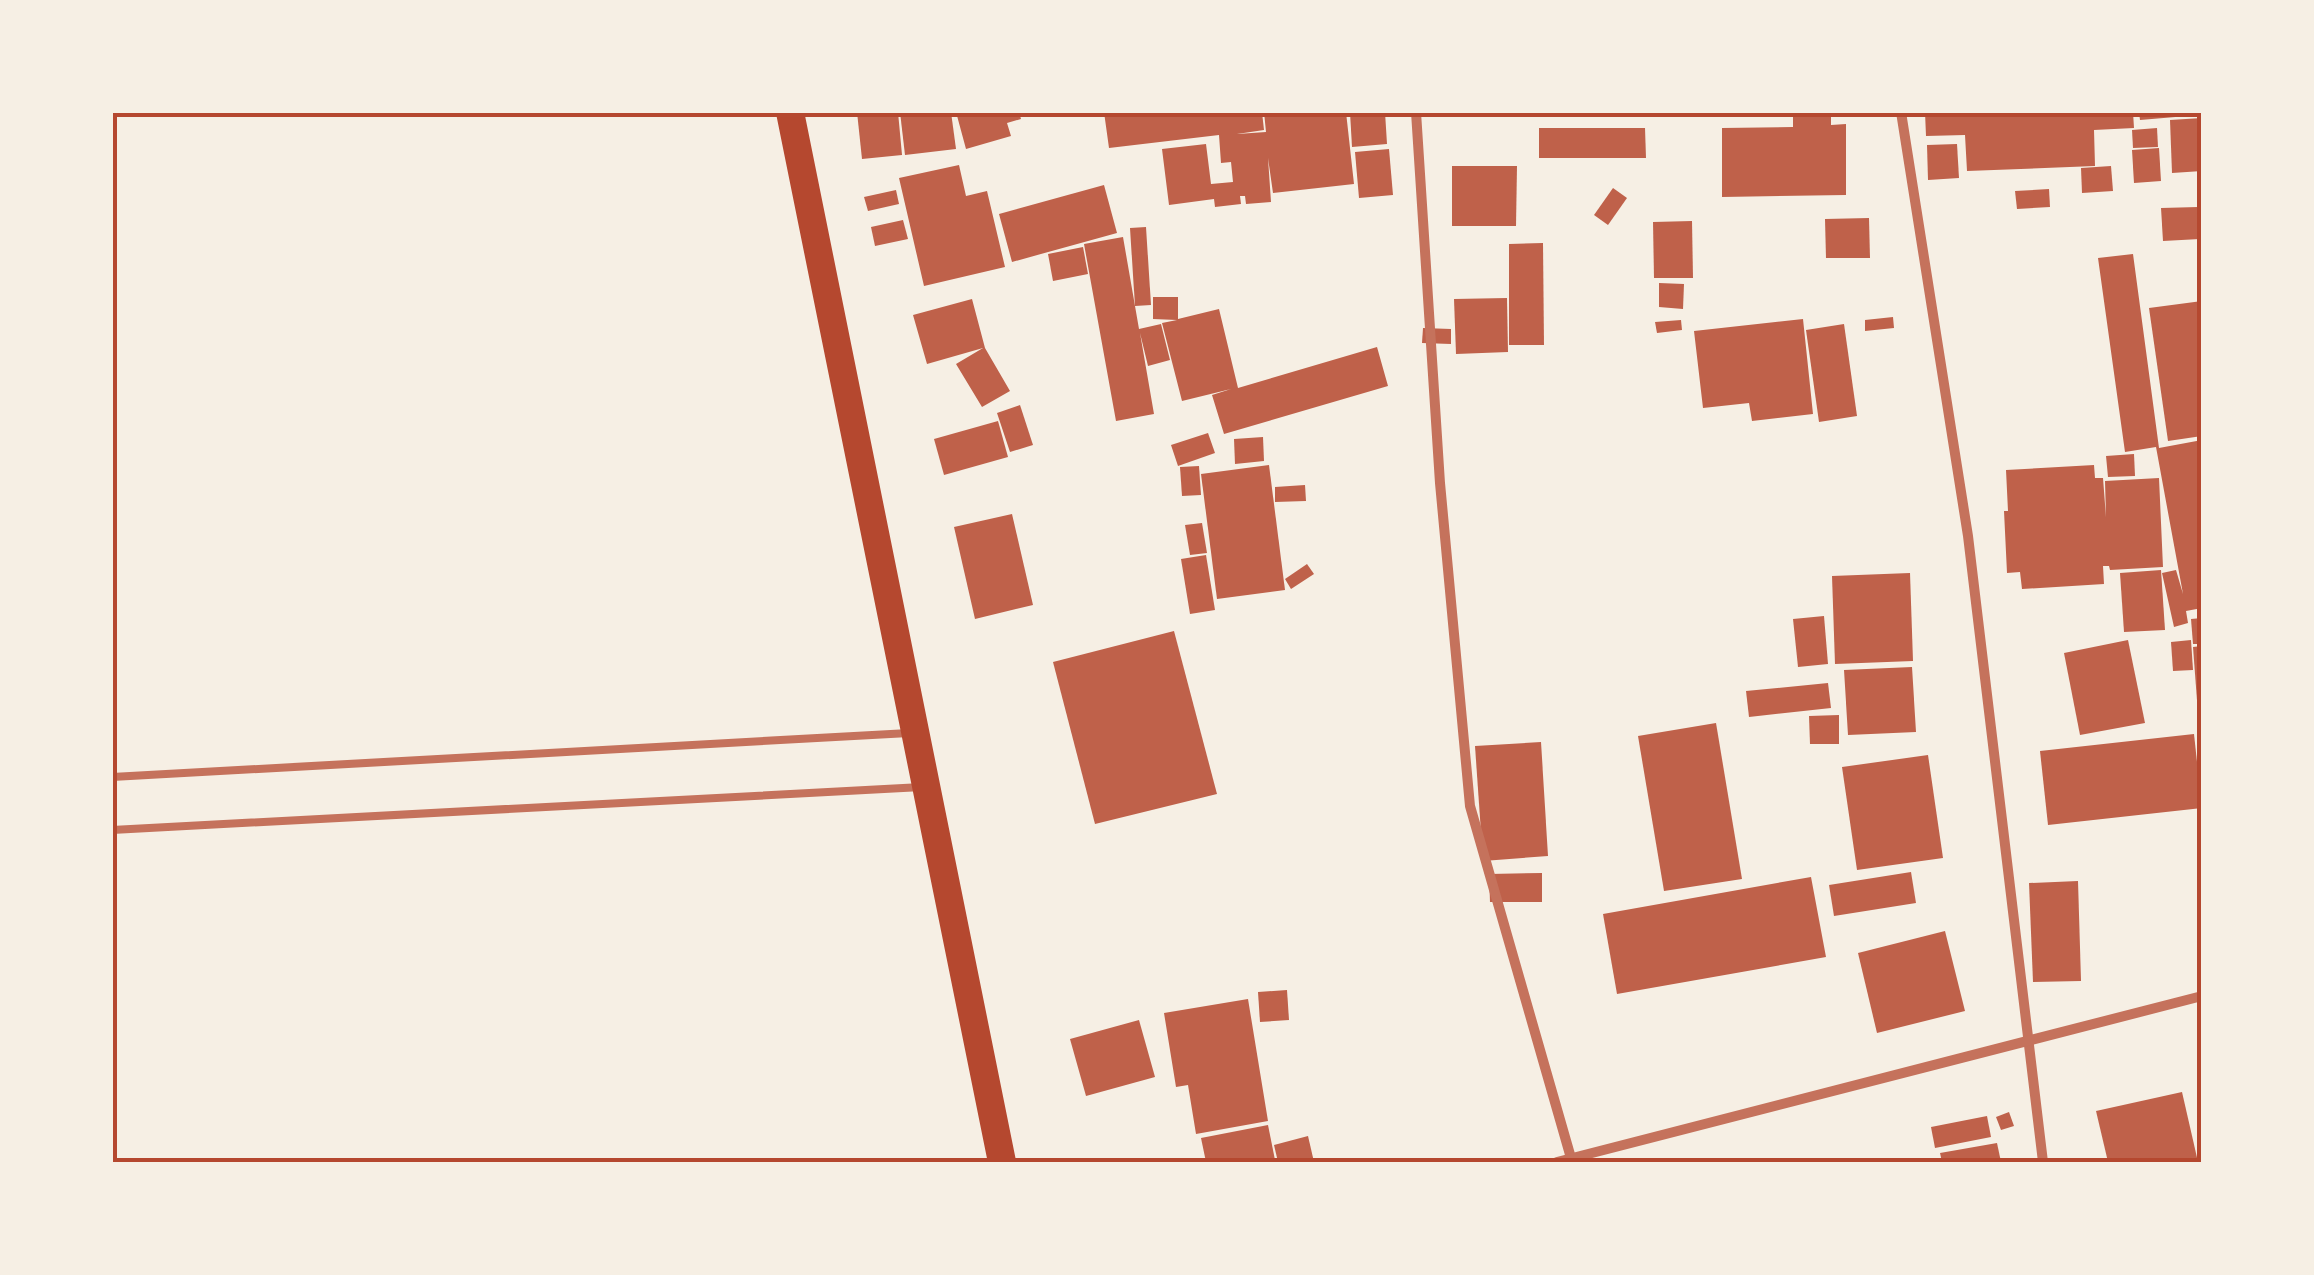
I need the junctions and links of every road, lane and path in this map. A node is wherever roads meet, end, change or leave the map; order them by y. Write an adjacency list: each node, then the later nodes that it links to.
1 (790, 112): 4 (highway)
2 (1416, 112): 10 (street)
3 (1901, 112): 9 (street)
4 (913, 732): 5 (lane); 6 (highway)
5 (112, 777)
6 (924, 787): 7 (lane); 11 (highway)
7 (112, 830)
8 (2202, 996): 9 (street)
9 (2026, 1040): 10 (street); 13 (street)
10 (1572, 1158): 12 (street)
11 (1002, 1162)
12 (1557, 1162)
13 (2043, 1162)

